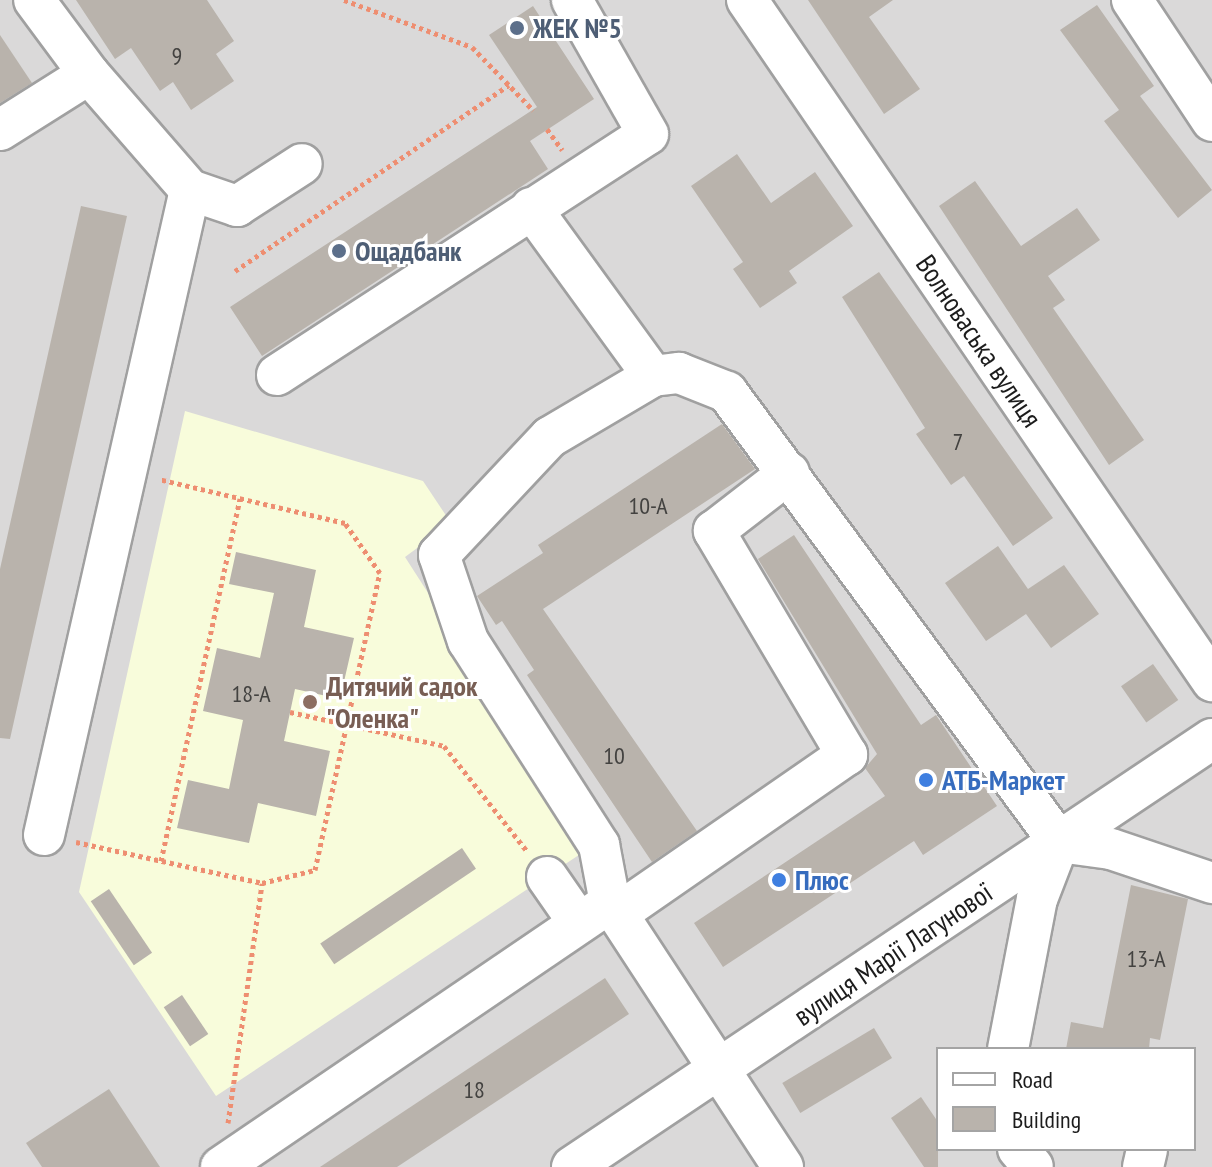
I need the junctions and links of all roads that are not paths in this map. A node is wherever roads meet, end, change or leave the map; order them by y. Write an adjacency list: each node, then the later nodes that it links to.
1 (34, 0): 5 (street)
2 (572, 0): 10 (street)
3 (747, 0): 14 (street, Волноваська вулиця)
4 (1132, 0): 6 (street)
5 (89, 74): 7 (street); 9 (street)
6 (1212, 121)
7 (0, 130)
8 (302, 164): 9 (street)
9 (190, 190): 16 (street)
10 (531, 208): 11 (street); 12 (street)
11 (277, 375)
12 (653, 376): 13 (street); 20 (street)
13 (789, 473): 17 (street); 20 (street)
14 (1212, 681)
15 (1212, 739): 17 (street, вулиця Марії Лагунової)
16 (44, 835)
17 (1059, 842): 19 (street); 21 (street); 22 (street, вулиця Марії Лагунової)
18 (547, 877): 20 (street)
19 (1212, 883)
20 (602, 913): 22 (street); 24 (street)
21 (1008, 1047)
22 (721, 1070): 25 (street, вулиця Марії Лагунової); 26 (street)
23 (1020, 1151): 27 (street)
24 (221, 1167)
25 (572, 1167)
26 (783, 1167)
27 (1033, 1167)

